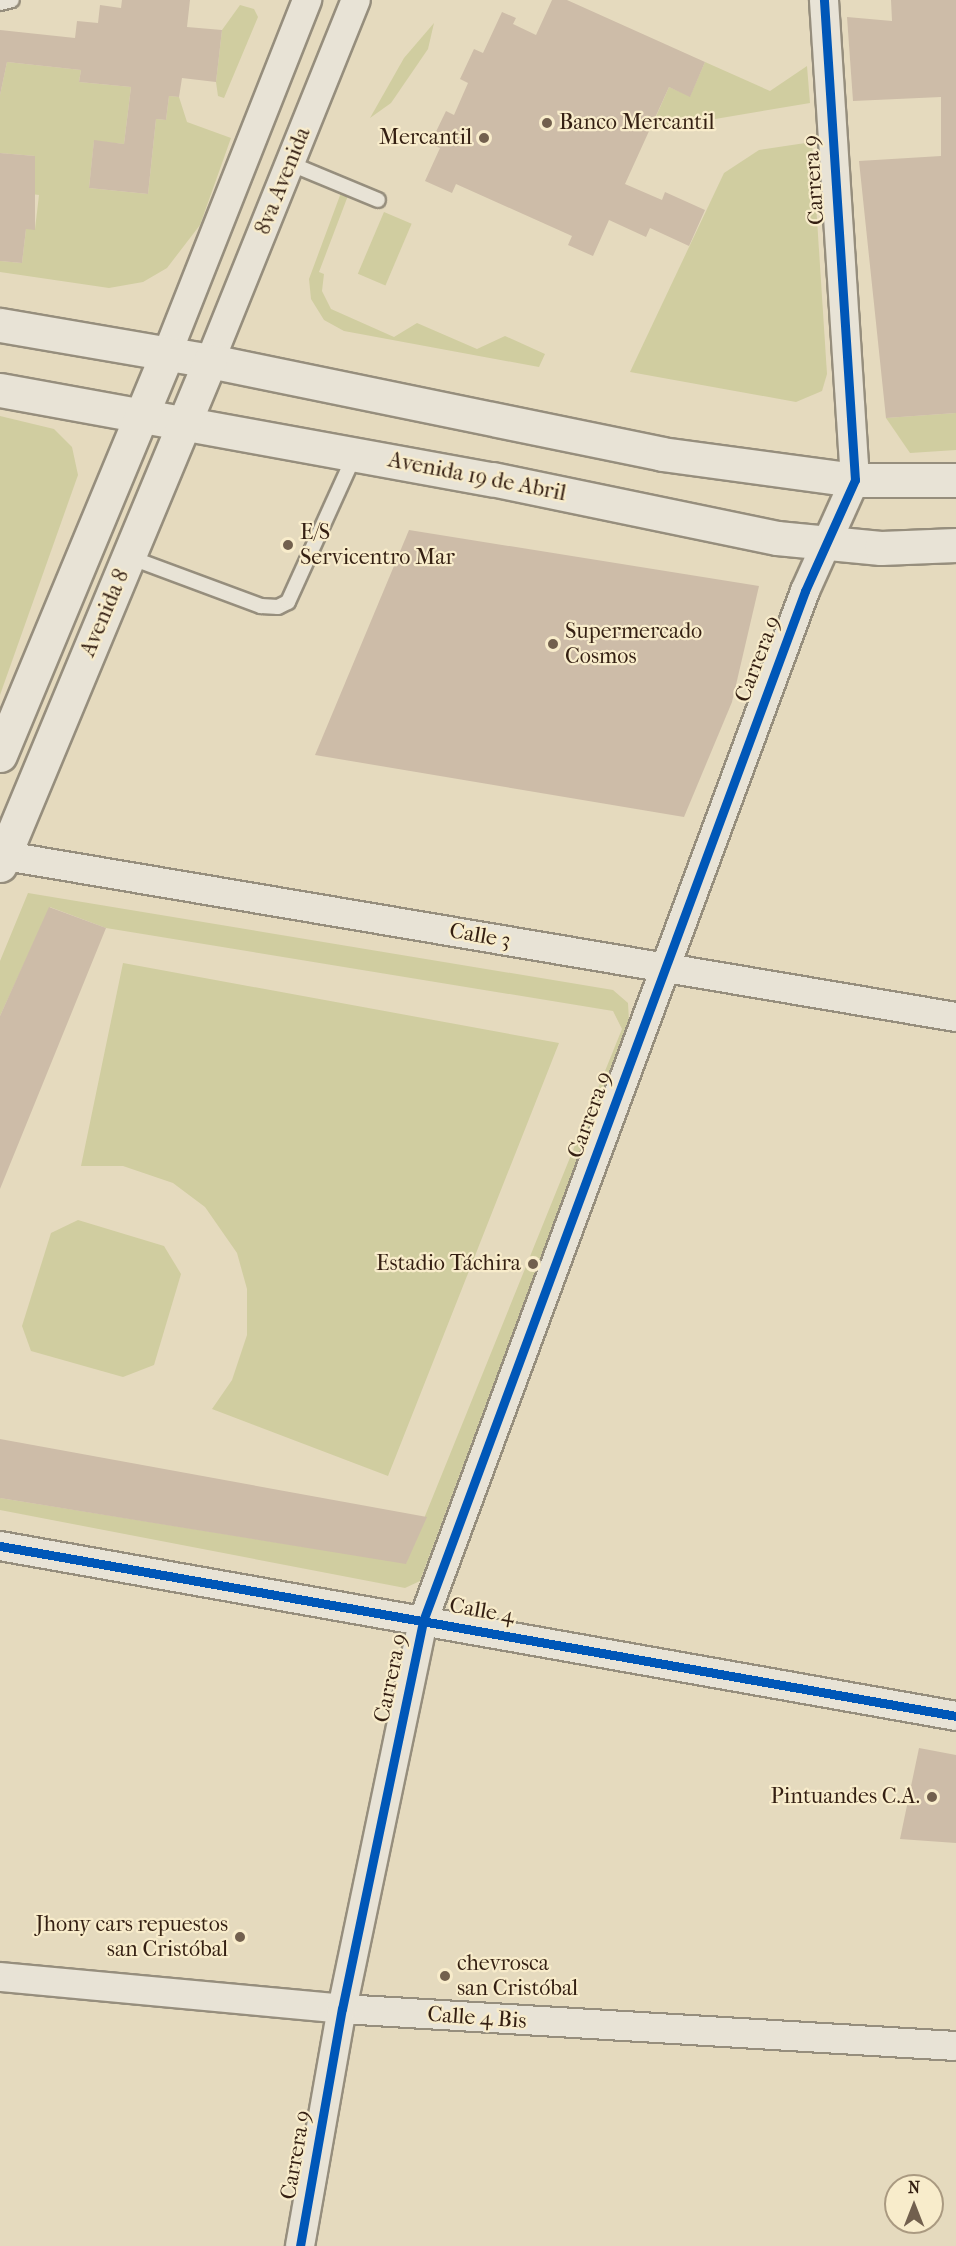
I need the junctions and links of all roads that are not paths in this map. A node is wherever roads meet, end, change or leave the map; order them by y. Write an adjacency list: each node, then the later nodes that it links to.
1 (12, 0): 5 (lane)
2 (307, 0): 9 (street, 8va Avenida)
3 (356, 0): 6 (street, 8va Avenida)
4 (824, 0): 15 (street, Carrera 9)
5 (0, 3)
6 (291, 164): 7 (lane); 10 (street, 8va Avenida)
7 (374, 198)
8 (0, 325): 9 (street)
9 (167, 354): 10 (street); 12 (street, Avenida 8)
10 (210, 361): 13 (street, Avenida 8); 15 (street)
11 (0, 390): 12 (street, Avenida 19 de Abril)
12 (140, 415): 13 (street, Avenida 19 de Abril); 20 (street, Avenida 8)
13 (185, 424): 14 (street, Avenida 19 de Abril); 19 (street, Avenida 8)
14 (356, 453): 17 (street, Avenida 19 de Abril); 19 (lane)
15 (855, 480): 16 (street); 17 (street, Carrera 9)
16 (956, 480)
17 (827, 543): 18 (street, Avenida 19 de Abril); 22 (street, Carrera 9)
18 (956, 545)
19 (129, 556): 21 (street, Avenida 8)
20 (0, 755)
21 (1, 859): 22 (street, Calle 3)
22 (666, 967): 23 (street, Calle 3); 25 (street, Carrera 9)
23 (956, 1017)
24 (0, 1546): 25 (street, Calle 4)
25 (423, 1621): 26 (street, Calle 4); 28 (street, Carrera 9)
26 (956, 1716)
27 (0, 1977): 28 (street, Calle 4 Bis)
28 (342, 2009): 29 (street, Calle 4 Bis); 30 (street, Carrera 9)
29 (955, 2046)
30 (300, 2246)

